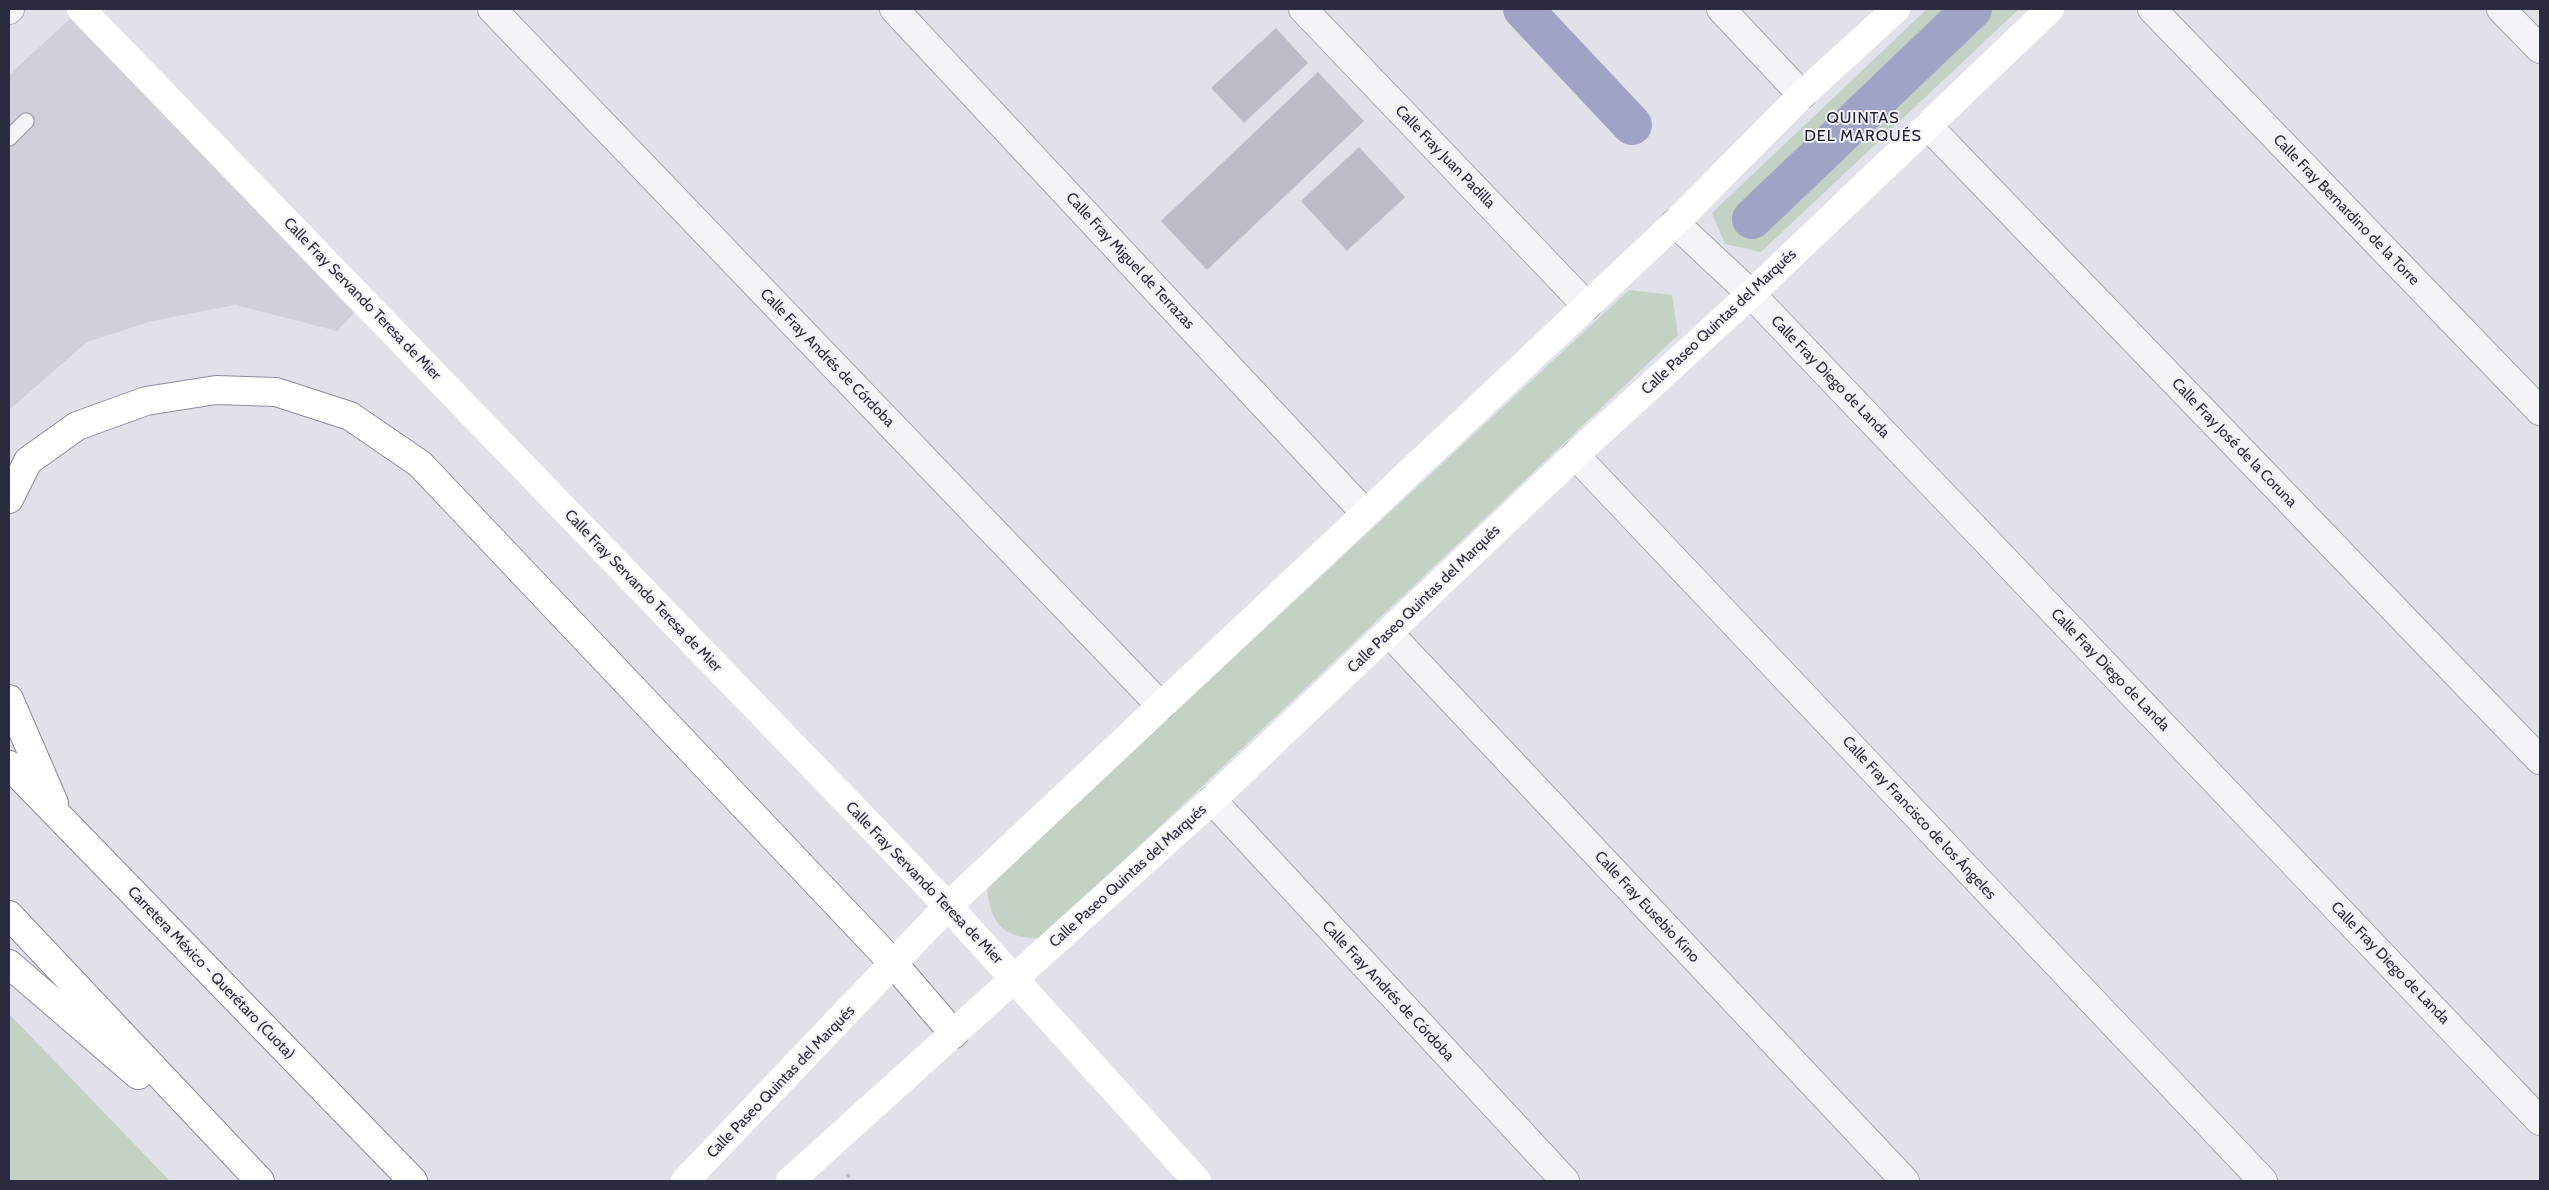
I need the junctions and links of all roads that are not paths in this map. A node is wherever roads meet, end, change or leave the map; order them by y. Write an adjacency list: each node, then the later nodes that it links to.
1 (81, 9): 31 (main road, Calle Fray Servando Teresa de Mier)
2 (492, 9): 24 (street, Calle Fray Andrés de Córdoba)
3 (894, 9): 21 (street, Calle Fray Miguel de Terrazas)
4 (1303, 9): 17 (street, Calle Fray Juan Padilla)
5 (1721, 9): 11 (street)
6 (1896, 9): 11 (main road, Calle Paseo Quintas del Marqués)
7 (2050, 9): 13 (main road, Calle Paseo Quintas del Marqués)
8 (2152, 9): 18 (street, Calle Fray Bernardino de la Torre)
9 (2501, 9): 10 (street)
10 (2540, 49)
11 (1802, 95): 15 (main road, Calle Paseo Quintas del Marqués)
12 (26, 121): 14 (lane)
13 (1928, 126): 16 (main road, Calle Paseo Quintas del Marqués); 26 (street, Calle Fray José de la Coruna)
14 (9, 138)
15 (1675, 223): 16 (street, Calle Fray Diego de Landa); 17 (main road, Calle Paseo Quintas del Marqués)
16 (1751, 294): 19 (main road, Calle Paseo Quintas del Marqués); 39 (street, Calle Fray Diego de Landa)
17 (1587, 306): 21 (main road, Calle Paseo Quintas del Marqués)
18 (2540, 411)
19 (1575, 455): 22 (main road, Calle Paseo Quintas del Marqués); 47 (street, Calle Fray Francisco de los Ángeles)
20 (9, 499): 34 (main road)
21 (1365, 513): 24 (main road, Calle Paseo Quintas del Marqués)
22 (1389, 633): 29 (main road, Calle Paseo Quintas del Marqués); 46 (street, Calle Fray Eusebio Kino)
23 (9, 699): 30 (main road)
24 (1161, 706): 31 (main road, Calle Paseo Quintas del Marqués)
25 (9, 750): 28 (main road)
26 (2540, 760)
27 (9, 765): 28 (main road, Carretera México - Querétaro (Cuota))
28 (28, 785): 30 (main road, Carretera México - Querétaro (Cuota))
29 (1212, 800): 36 (main road, Calle Paseo Quintas del Marqués); 45 (street, Calle Fray Andrés de Córdoba)
30 (59, 816): 41 (main road, Carretera México - Querétaro (Cuota))
31 (948, 906): 34 (main road, Calle Paseo Quintas del Marqués); 36 (main road, Calle Fray Servando Teresa de Mier)
32 (9, 915): 40 (main road)
33 (9, 964): 37 (main road)
34 (894, 964): 38 (main road); 42 (main road, Calle Paseo Quintas del Marqués)
35 (9, 977): 37 (main road)
36 (1015, 978): 38 (main road, Calle Paseo Quintas del Marqués); 44 (main road, Calle Fray Servando Teresa de Mier)
37 (61, 1008): 40 (main road)
38 (954, 1034): 43 (main road, Calle Paseo Quintas del Marqués)
39 (2540, 1120)
40 (260, 1181)
41 (413, 1181)
42 (685, 1181)
43 (790, 1181)
44 (1197, 1181)
45 (1565, 1181)
46 (1905, 1181)
47 (2263, 1181)

